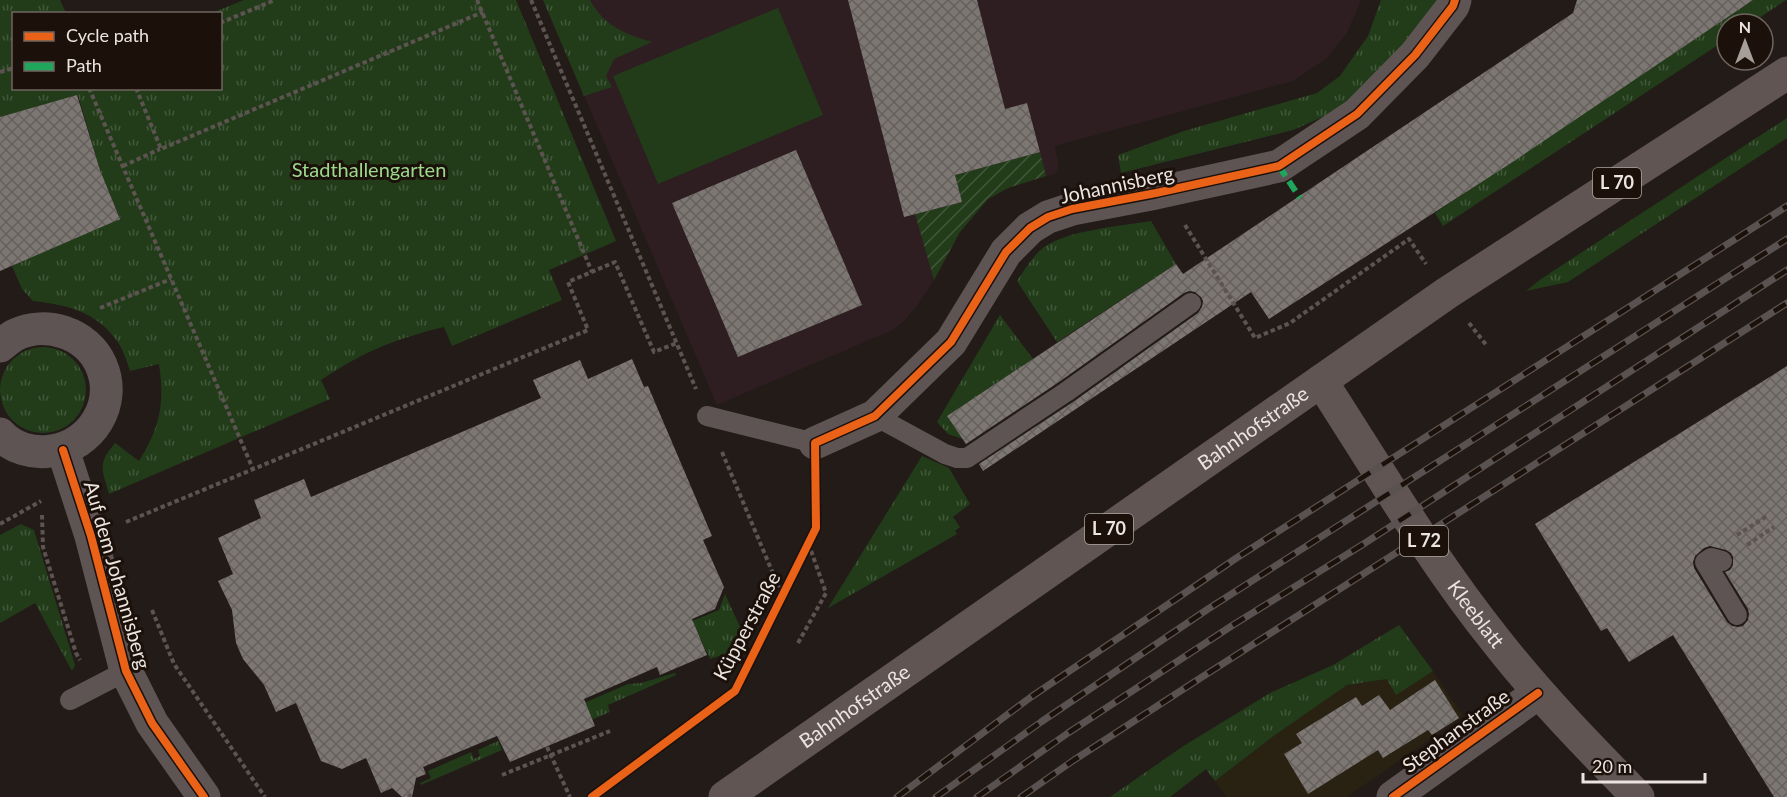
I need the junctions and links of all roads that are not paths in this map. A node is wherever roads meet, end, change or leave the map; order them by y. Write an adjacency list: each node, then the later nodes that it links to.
1 (1455, 0): 7 (street, Johannisberg)
2 (1787, 73): 5 (main road, Bahnhofstraße / L 70)
3 (1191, 303): 7 (lane)
4 (0, 346): 10 (street)
5 (1321, 381): 14 (main road, Kleeblatt / L 72); 17 (main road, Bahnhofstraße / L 70)
6 (707, 416): 9 (lane)
7 (875, 416): 9 (street, Johannisberg)
8 (0, 434): 10 (street)
9 (815, 443)
10 (63, 450): 13 (street, Auf dem Johannisberg)
11 (1716, 556): 12 (lane)
12 (1737, 615)
13 (126, 671): 15 (lane); 16 (street, Auf dem Johannisberg)
14 (1538, 693): 18 (street, Stephanstraße); 19 (main road, Kleeblatt / L 72)
15 (70, 700)
16 (204, 797)
17 (725, 797)
18 (1394, 797)
19 (1638, 797)

